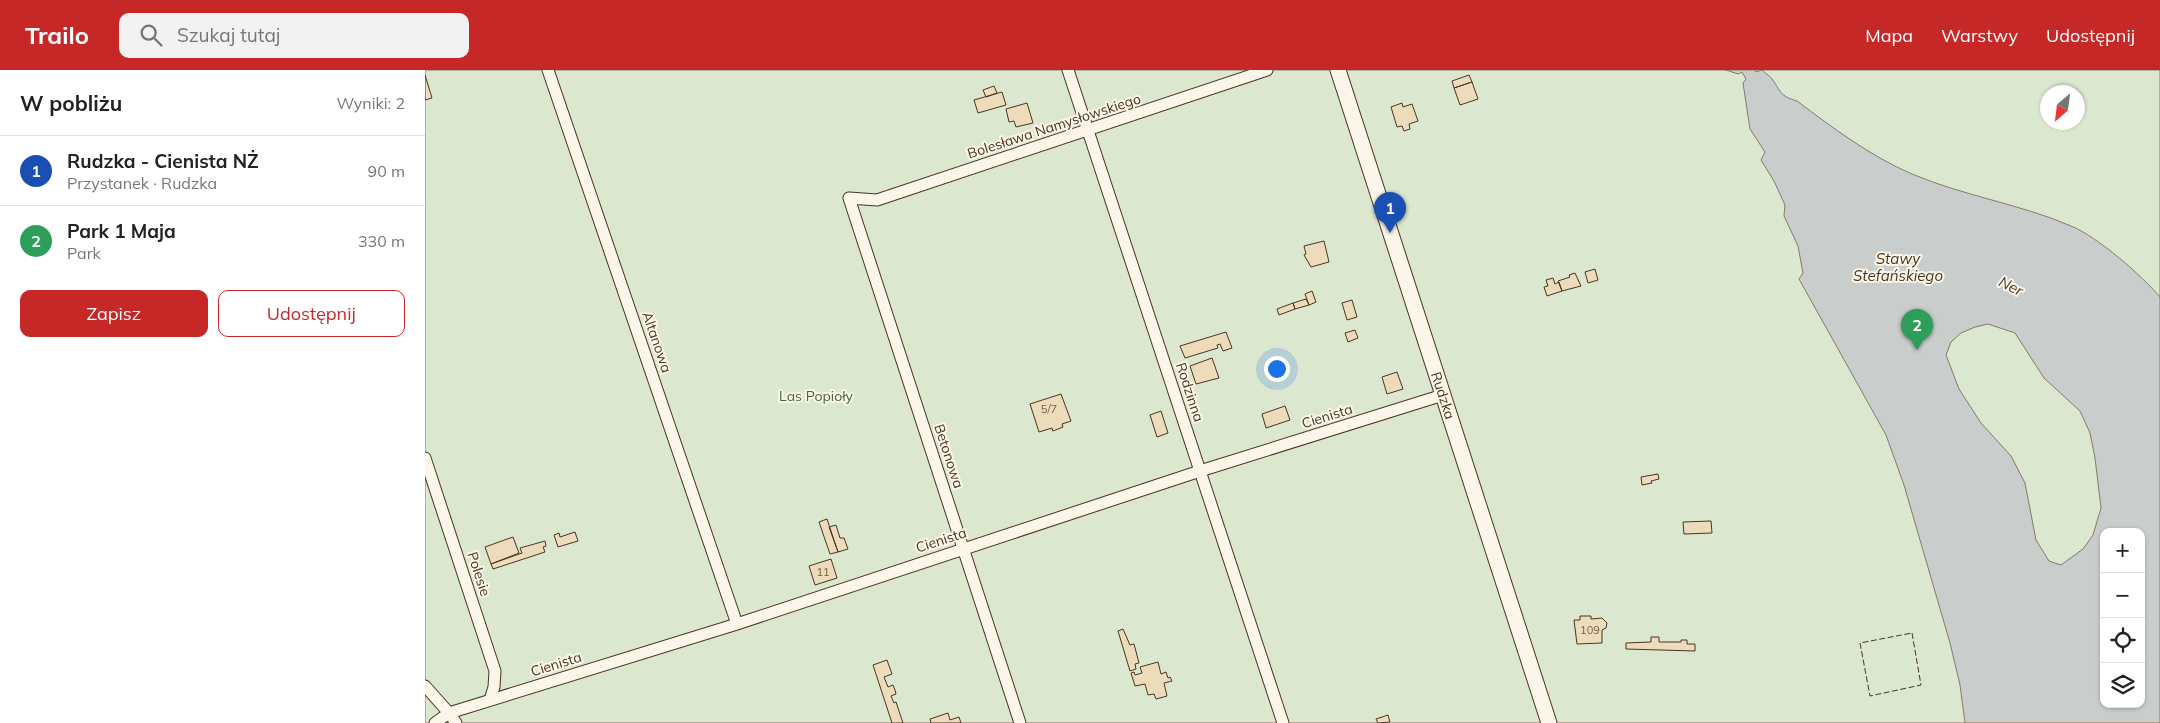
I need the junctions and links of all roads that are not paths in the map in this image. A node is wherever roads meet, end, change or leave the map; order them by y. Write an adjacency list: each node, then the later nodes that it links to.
1 (548, 70): 11 (street, Altanowa)
2 (1068, 70): 5 (street, Rodzinna)
3 (1267, 70): 5 (street, Bolesława Namysłowskiego)
4 (1338, 70): 7 (street, Rudzka)
5 (1088, 131): 6 (street, Bolesława Namysłowskiego); 9 (street, Rodzinna)
6 (849, 198): 10 (street, Betonowa)
7 (1443, 395): 9 (street, Cienista); 18 (street, Rudzka)
8 (425, 458): 13 (street, Polesie)
9 (1200, 471): 10 (street, Cienista); 17 (street, Rodzinna)
10 (963, 548): 11 (street, Cienista); 16 (street, Betonowa)
11 (737, 624): 13 (street, Cienista)
12 (425, 686): 14 (street)
13 (490, 700): 14 (street, Cienista)
14 (453, 718): 15 (street, Cienista)
15 (435, 723)
16 (1020, 723)
17 (1283, 723)
18 (1549, 723)

